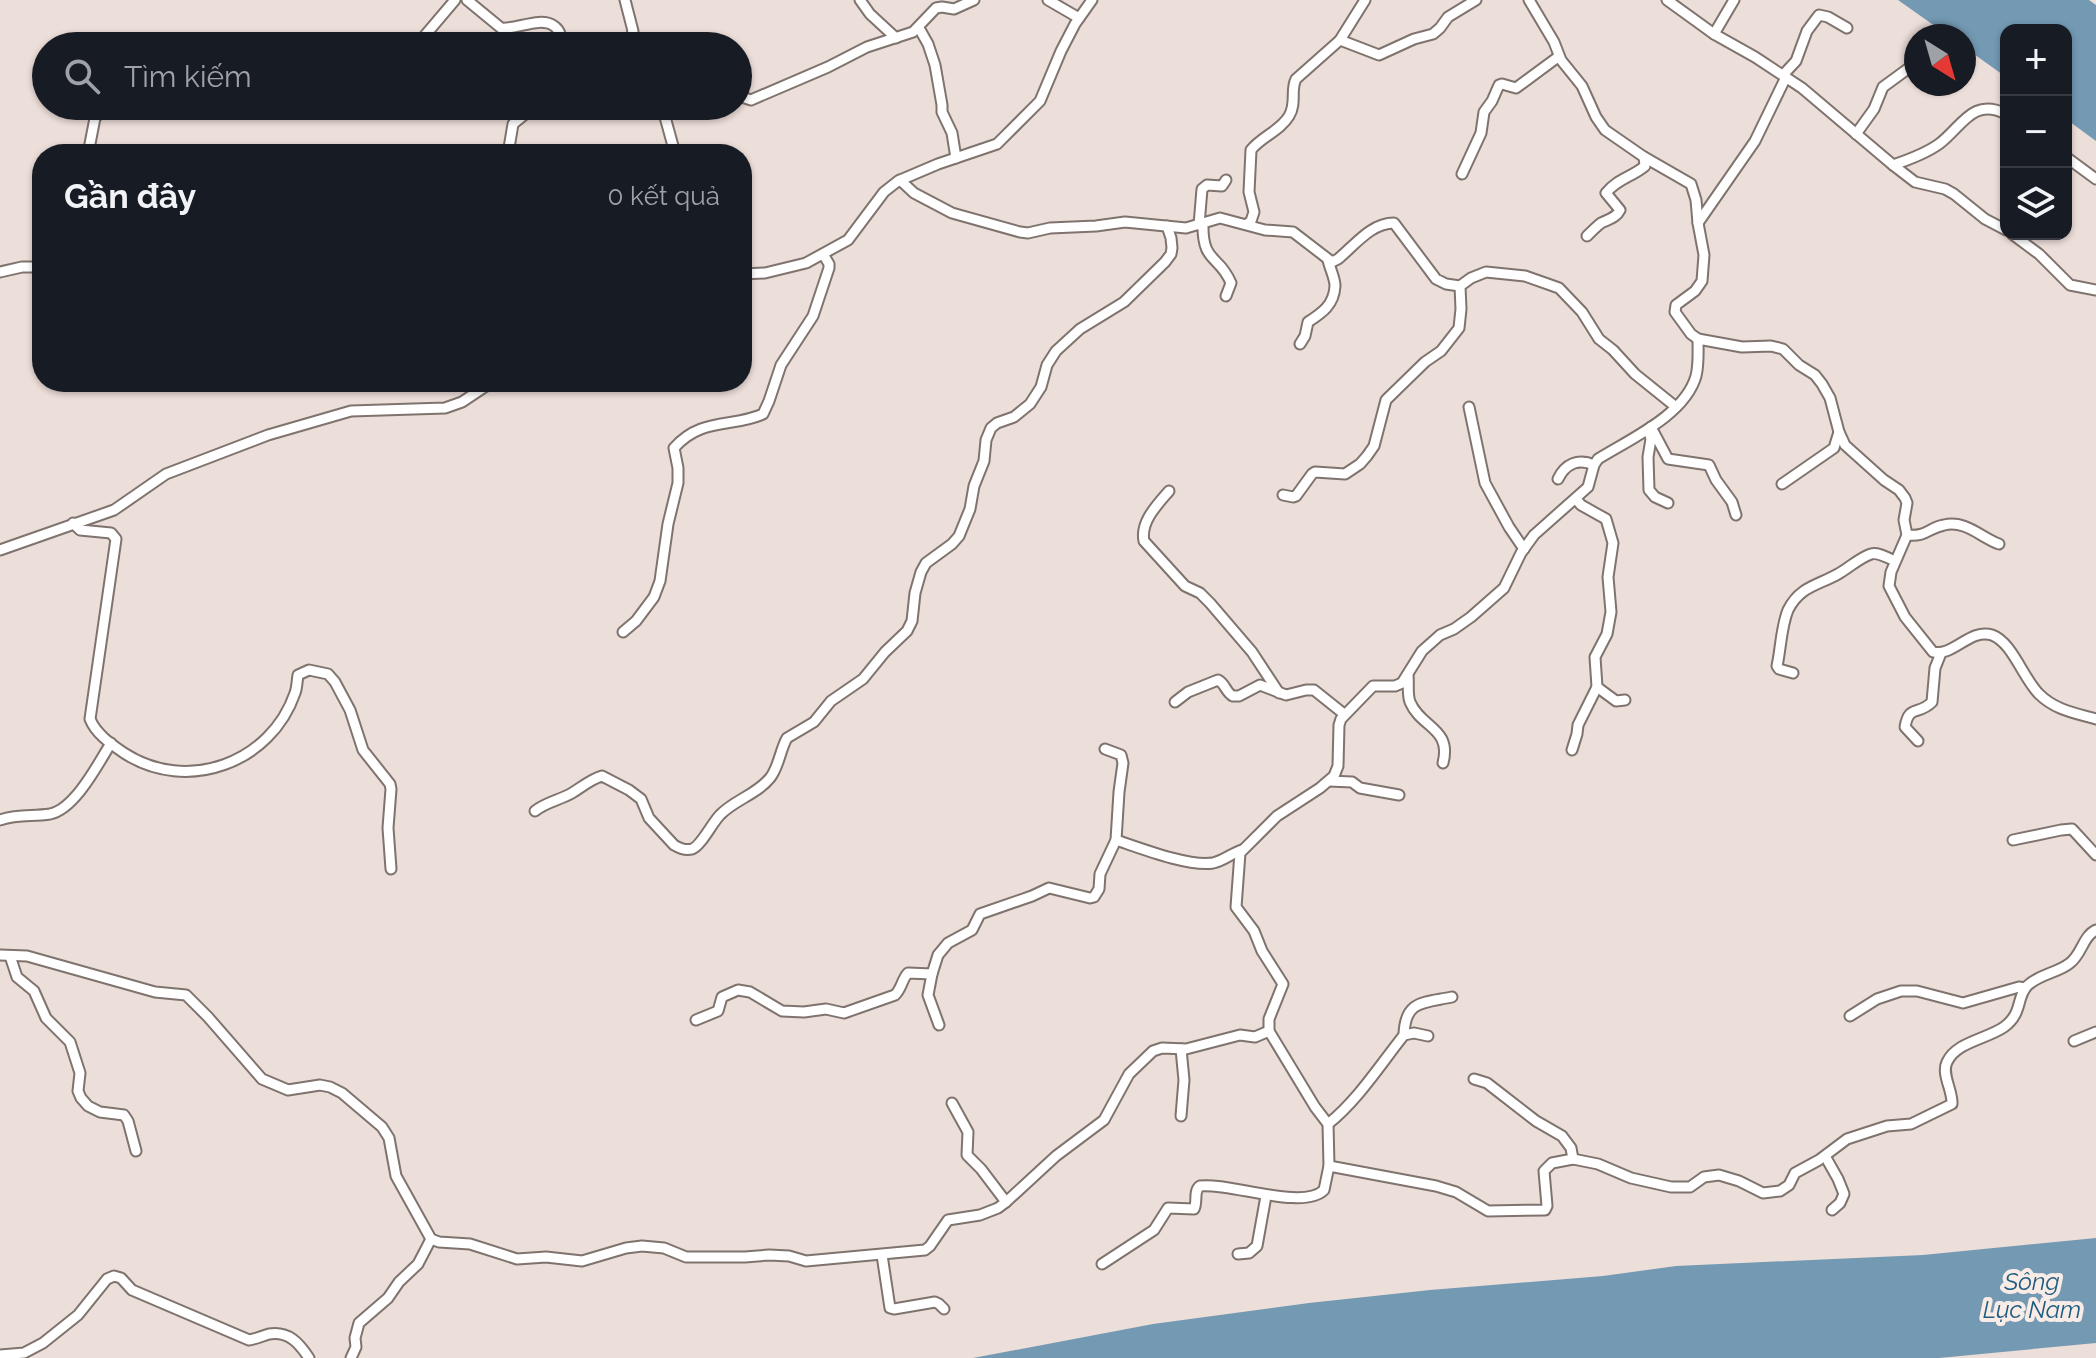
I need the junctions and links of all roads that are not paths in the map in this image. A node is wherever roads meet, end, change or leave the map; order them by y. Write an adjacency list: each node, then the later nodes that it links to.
1 (455, 0): 16 (street)
2 (467, 0): 17 (street)
3 (625, 0): 18 (street)
4 (860, 0): 20 (street)
5 (974, 0): 14 (street)
6 (1048, 0): 13 (street)
7 (1092, 0): 13 (street)
8 (1365, 0): 21 (street)
9 (1476, 0): 21 (street)
10 (1529, 0): 22 (street)
11 (1667, 0): 19 (street)
12 (1734, 0): 19 (street)
13 (1079, 18): 35 (street)
14 (919, 28): 20 (street); 35 (street)
15 (1847, 28): 24 (street)
16 (428, 32)
17 (558, 32)
18 (633, 32)
19 (1714, 34): 24 (street)
20 (896, 38): 25 (street)
21 (1340, 40): 44 (street)
22 (1558, 57): 34 (street); 38 (street)
23 (1904, 72): 30 (street)
24 (1785, 76): 30 (street); 42 (street)
25 (752, 100)
26 (2000, 112): 37 (street)
27 (95, 120): 31 (street)
28 (518, 120): 32 (street)
29 (666, 120): 33 (street)
30 (1856, 134): 37 (street)
31 (90, 144)
32 (510, 144)
33 (672, 144)
34 (1644, 157): 42 (street); 47 (street)
35 (956, 158): 40 (street)
36 (2072, 161): 39 (street)
37 (1893, 165): 46 (street)
38 (1462, 174)
39 (2096, 179)
40 (900, 180): 45 (street); 49 (street)
41 (1226, 180): 43 (street)
42 (1698, 223): 57 (street)
43 (1201, 224): 44 (street); 45 (street); 56 (street)
44 (1247, 224): 50 (street)
45 (1167, 226): 95 (street)
46 (2000, 227)
47 (1587, 236)
48 (2023, 240): 55 (street)
49 (823, 254): 53 (street); 78 (street)
50 (1328, 260): 54 (street); 58 (street)
51 (32, 267): 52 (street)
52 (0, 272)
53 (752, 274)
54 (1460, 286): 61 (street); 68 (street)
55 (2096, 290)
56 (1226, 296)
57 (1698, 339): 61 (street); 63 (street)
58 (1300, 344)
59 (477, 392): 72 (street)
60 (1469, 407): 75 (street)
61 (1676, 407): 62 (street)
62 (1649, 428): 64 (street); 70 (street); 71 (street)
63 (1839, 432): 66 (street); 73 (street)
64 (1594, 465): 65 (street); 69 (street)
65 (1558, 479)
66 (1782, 484)
67 (1169, 491): 83 (street)
68 (1283, 495)
69 (1576, 499): 75 (street); 82 (street)
70 (1668, 503)
71 (1736, 515)
72 (73, 523): 76 (street); 89 (street)
73 (1907, 535): 74 (street); 77 (street)
74 (1999, 544)
75 (1524, 549): 81 (street)
76 (0, 550)
77 (1895, 561): 79 (street); 80 (street)
78 (623, 632)
79 (1941, 653): 87 (street); 88 (street)
80 (1793, 673)
81 (1408, 675): 86 (street); 92 (street)
82 (1597, 687): 84 (street); 91 (street)
83 (1279, 693): 85 (street); 86 (street)
84 (1625, 700)
85 (1175, 702)
86 (1344, 714): 93 (street)
87 (2096, 719)
88 (1918, 741)
89 (111, 743): 96 (street); 101 (street)
90 (1105, 749): 97 (street)
91 (1572, 750)
92 (1443, 763)
93 (1329, 781): 94 (street); 99 (street)
94 (1399, 795)
95 (535, 811)
96 (0, 820)
97 (1116, 840): 99 (street); 104 (street)
98 (2013, 840): 100 (street)
99 (1242, 850): 110 (street)
100 (2096, 855)
101 (391, 869)
102 (2096, 930): 105 (street)
103 (5, 955): 120 (street); 127 (street)
104 (932, 974): 108 (street); 109 (street)
105 (2025, 988): 107 (street); 121 (street)
106 (1452, 997): 112 (street)
107 (1850, 1016)
108 (696, 1020)
109 (939, 1025)
110 (1269, 1031): 115 (street); 119 (street)
111 (2096, 1032): 114 (street)
112 (1404, 1035): 113 (street); 119 (street)
113 (1428, 1036)
114 (2074, 1041)
115 (1181, 1049): 118 (street); 125 (street)
116 (1474, 1079): 122 (street)
117 (952, 1103): 125 (street)
118 (1181, 1116)
119 (1328, 1124): 123 (street)
120 (136, 1151)
121 (1825, 1156): 122 (street); 126 (street)
122 (1573, 1159): 123 (street)
123 (1329, 1166): 124 (street)
124 (1266, 1196): 128 (street); 130 (street)
125 (1006, 1202): 129 (street)
126 (1832, 1210)
127 (431, 1239): 129 (street); 134 (street)
128 (1238, 1254)
129 (882, 1255): 131 (street)
130 (1102, 1264)
131 (944, 1309)
132 (0, 1355): 133 (street)
133 (309, 1358)
134 (351, 1358)

